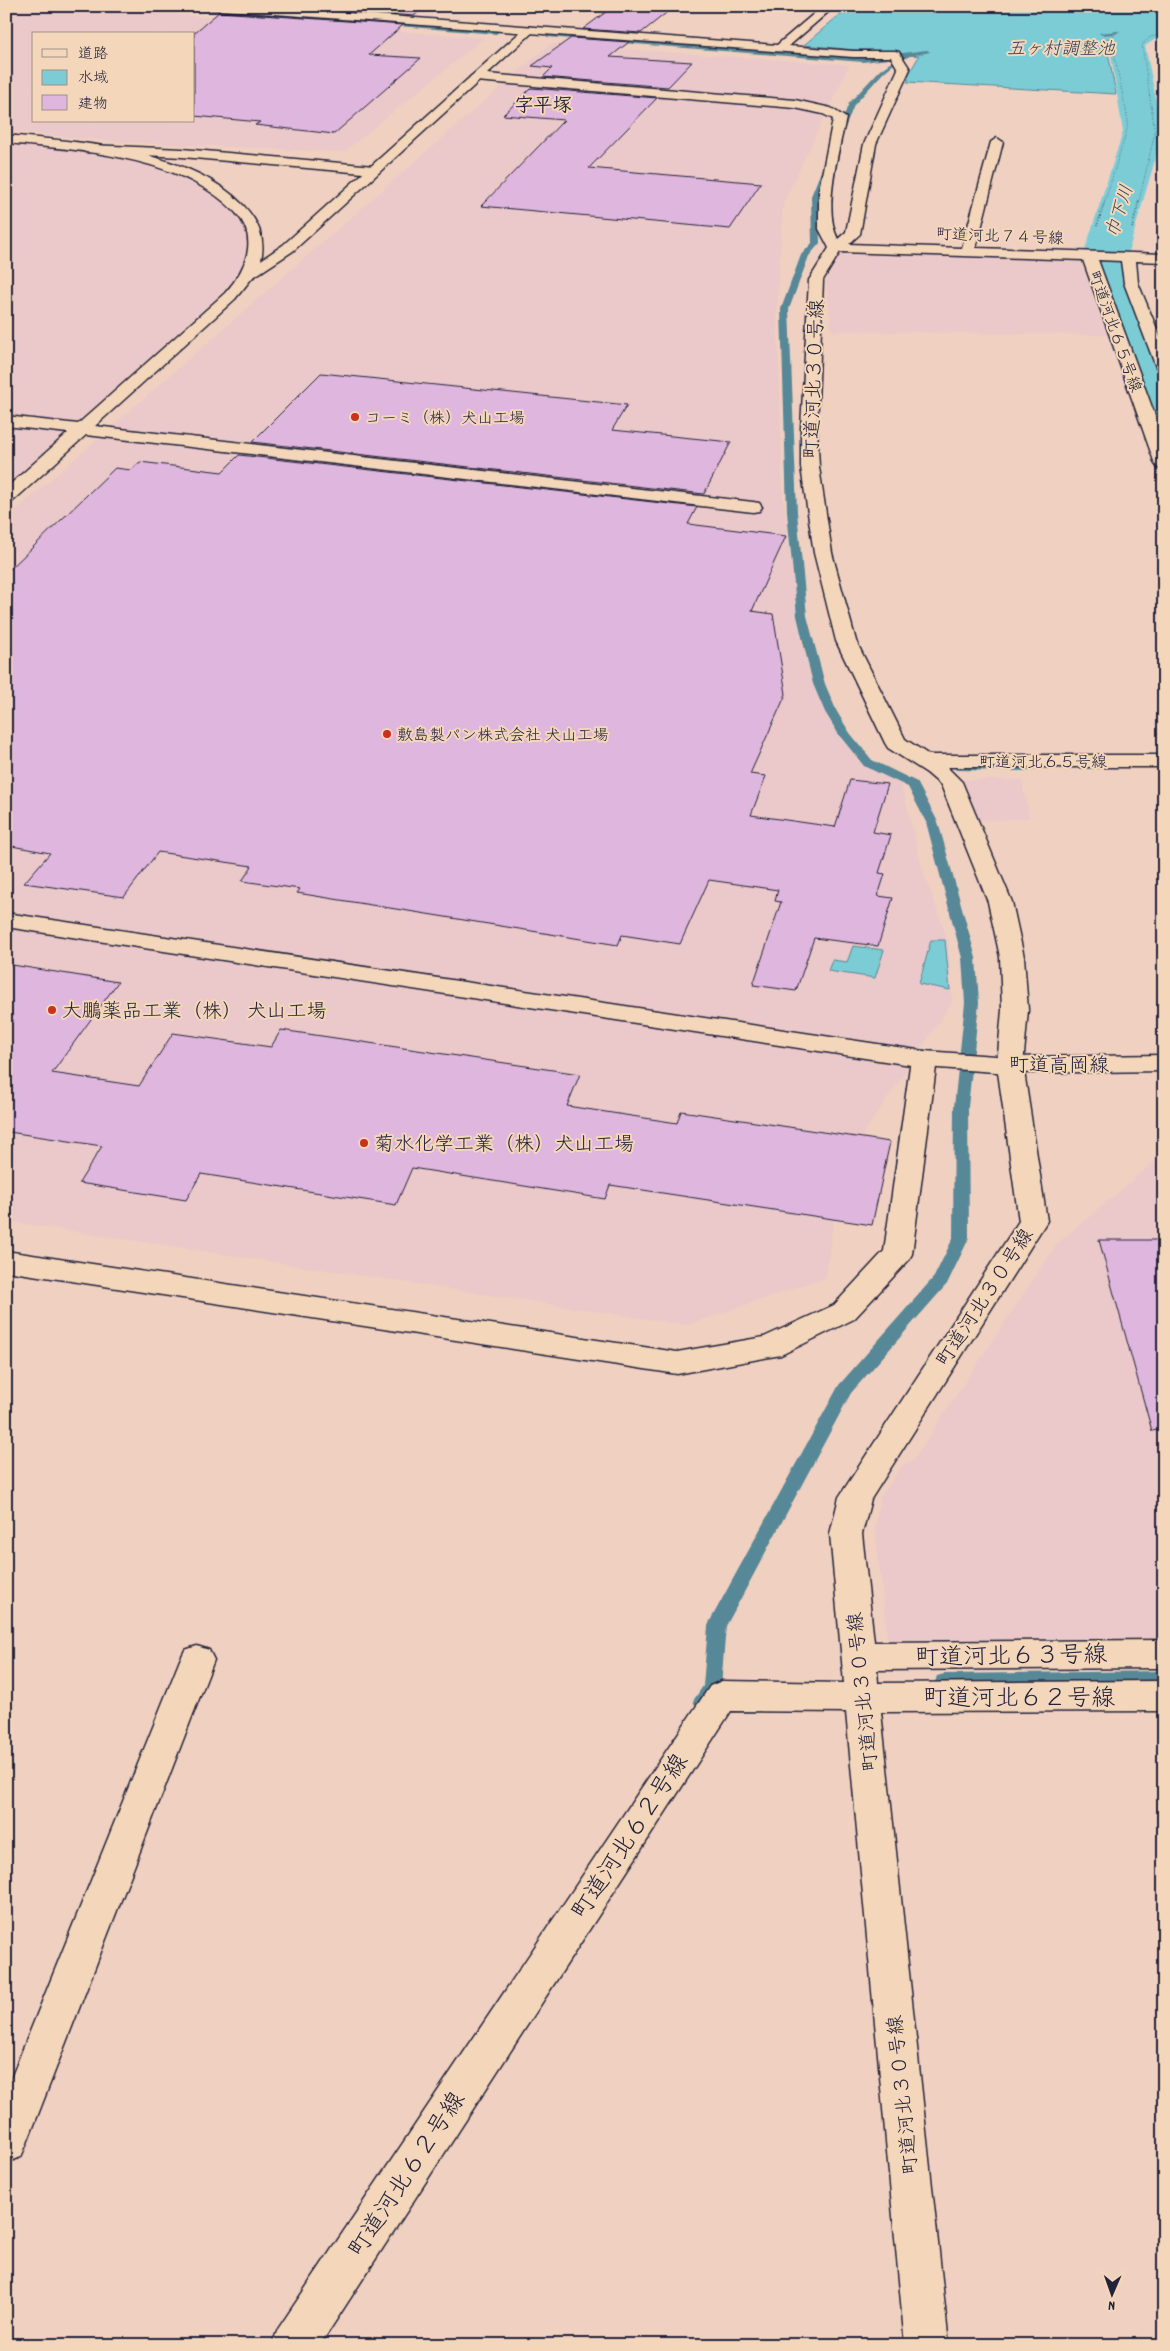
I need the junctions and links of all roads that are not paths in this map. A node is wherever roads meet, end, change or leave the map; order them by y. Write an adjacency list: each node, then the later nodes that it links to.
1 (208, 6): 4 (street)
2 (830, 6): 6 (street)
3 (476, 16): 4 (street)
4 (463, 25): 5 (street)
5 (529, 30): 6 (street); 7 (street)
6 (780, 48): 12 (street, 町道河北３０号線)
7 (476, 78): 11 (street); 12 (street)
8 (6, 139): 10 (street)
9 (997, 142): 13 (street)
10 (90, 149): 11 (street); 17 (street)
11 (374, 170): 17 (street)
12 (836, 248): 13 (street, 町道河北７４号線); 25 (street, 町道河北３０号線)
13 (968, 252): 14 (street, 町道河北７４号線)
14 (1091, 255): 15 (street, 町道河北７４号線); 21 (street, 町道河北６５号線)
15 (1125, 256): 16 (street, 町道河北７４号線); 18 (street)
16 (1164, 258)
17 (248, 275): 20 (street)
18 (1164, 367)
19 (6, 421): 20 (street)
20 (83, 430): 22 (street); 23 (street)
21 (1164, 464)
22 (6, 498)
23 (753, 506)
24 (1164, 760): 25 (street, 町道河北６５号線)
25 (922, 761): 26 (street, 町道河北３０号線)
26 (945, 775): 27 (street); 31 (street, 町道河北３０号線)
27 (1164, 775)
28 (6, 920): 29 (street, 町道高岡線)
29 (924, 1059): 31 (street, 町道高岡線); 32 (street)
30 (1164, 1063): 31 (street, 町道高岡線)
31 (1010, 1065): 34 (street, 町道河北３０号線)
32 (6, 1261)
33 (1164, 1654): 34 (street, 町道河北６３号線)
34 (859, 1656): 37 (street, 町道河北３０号線)
35 (197, 1660): 38 (street)
36 (1164, 1696): 37 (street, 町道河北６２号線)
37 (862, 1698): 39 (street, 町道河北６２号線); 40 (street, 町道河北３０号線)
38 (6, 2143)
39 (294, 2345)
40 (927, 2345)

